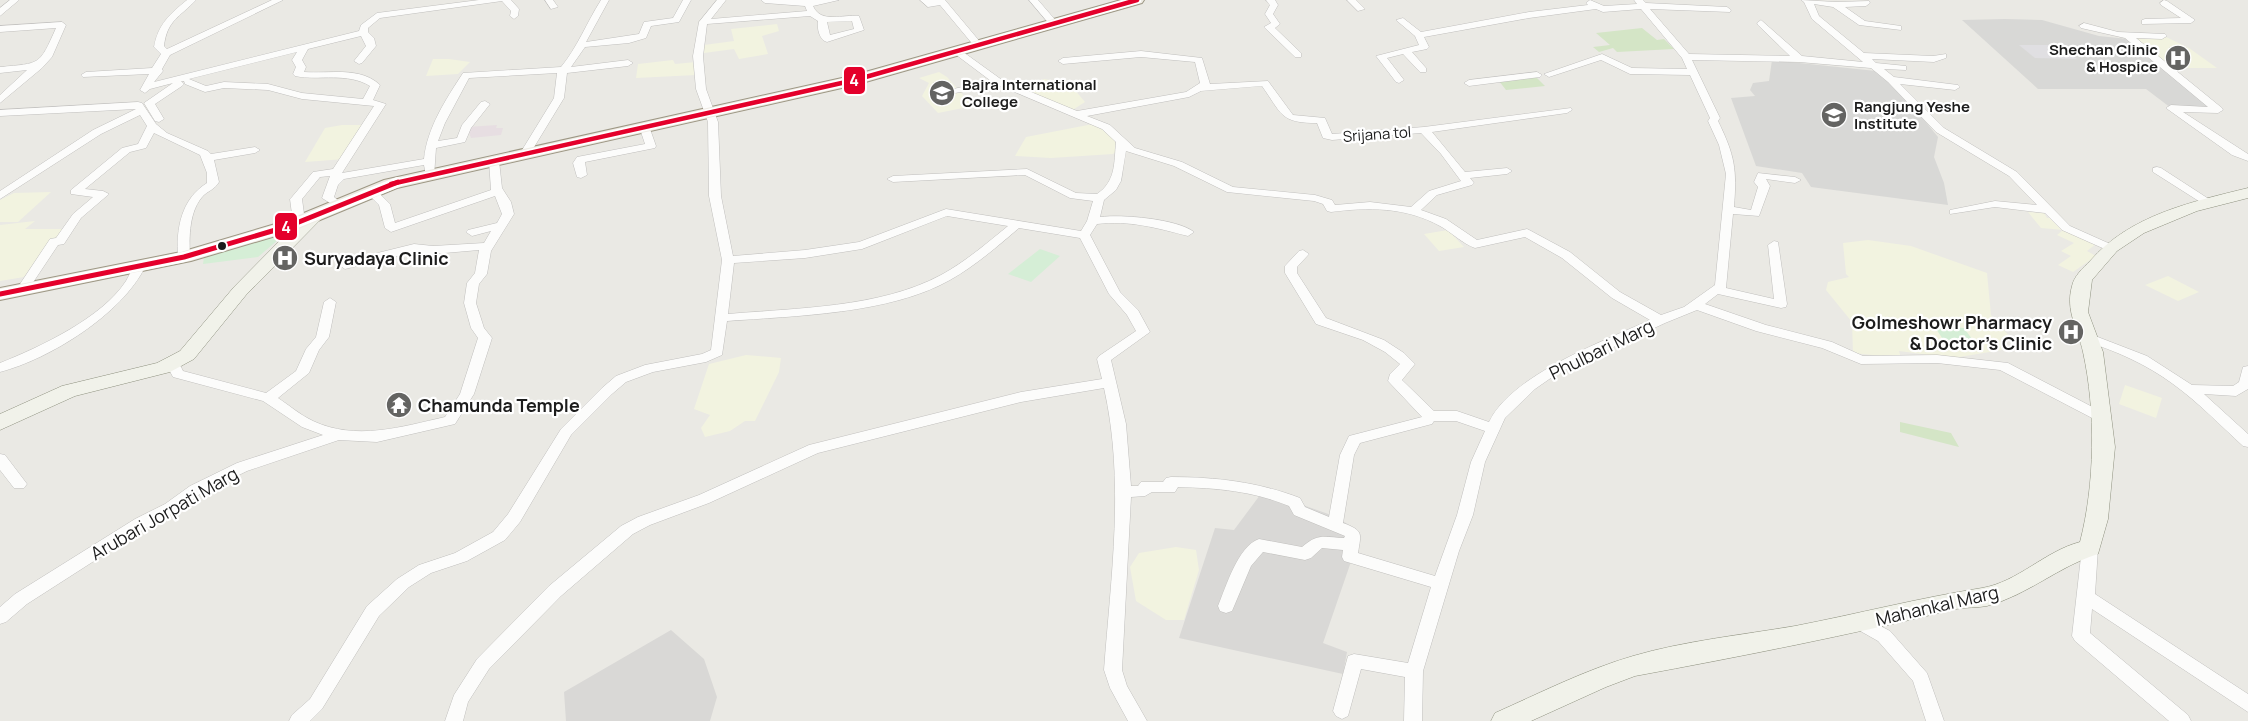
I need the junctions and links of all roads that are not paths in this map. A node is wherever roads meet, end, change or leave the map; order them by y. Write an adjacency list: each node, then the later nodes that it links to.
1 (15, 0): 26 (street)
2 (192, 0): 44 (street)
3 (279, 0): 44 (street)
4 (499, 0): 36 (street)
5 (506, 0): 27 (street)
6 (605, 0): 39 (street)
7 (687, 0): 39 (street)
8 (722, 0): 30 (street)
9 (765, 0): 23 (street)
10 (835, 0): 23 (street)
11 (924, 0): 40 (street)
12 (1034, 0): 32 (street)
13 (1137, 0): 32 (main road)
14 (1270, 0): 45 (street)
15 (1351, 0): 24 (street)
16 (1581, 0): 22 (street)
17 (1806, 1): 21 (street); 46 (street)
18 (1865, 1): 21 (street)
19 (1639, 3): 22 (street); 25 (street); 48 (street)
20 (2164, 3): 38 (street)
21 (1836, 5): 35 (street)
22 (1595, 7): 37 (street)
23 (810, 9): 28 (street); 30 (street)
24 (1361, 9)
25 (1727, 10)
26 (0, 13)
27 (514, 16)
28 (823, 20)
29 (1400, 20): 37 (street)
30 (703, 22): 80 (street)
31 (1761, 23): 49 (street)
32 (1054, 24): 40 (main road)
33 (2084, 26): 38 (street)
34 (0, 28): 54 (street)
35 (1898, 28)
36 (363, 33): 41 (street); 50 (street)
37 (1419, 35): 43 (street)
38 (2128, 36): 91 (street)
39 (581, 45): 57 (street)
40 (978, 45): 42 (main road)
41 (304, 49): 53 (street); 75 (street)
42 (956, 51): 68 (street); 80 (main road)
43 (1406, 51): 59 (street); 66 (street)
44 (166, 53): 60 (street)
45 (1298, 55)
46 (1863, 56): 47 (street); 55 (street)
47 (1943, 56)
48 (1686, 57): 49 (street); 61 (street)
49 (1799, 59): 55 (street)
50 (359, 61)
51 (1063, 61): 72 (street)
52 (628, 63): 57 (street)
53 (235, 64): 67 (street); 70 (street)
54 (39, 66): 58 (street); 74 (street)
55 (1876, 67): 56 (street); 65 (street)
56 (1903, 68)
57 (564, 69): 87 (street); 89 (street)
58 (0, 70)
59 (1423, 70)
60 (158, 71): 63 (street); 70 (street)
61 (1693, 72): 62 (street); 110 (street)
62 (1549, 74)
63 (86, 75)
64 (1537, 75): 69 (street)
65 (1891, 80): 71 (street); 111 (street)
66 (1399, 81)
67 (188, 82): 75 (street); 82 (street)
68 (999, 82): 73 (street); 81 (street)
69 (1469, 83)
70 (147, 87): 77 (street)
71 (1955, 87)
72 (1202, 88): 81 (street); 84 (street, Srijana tol)
73 (943, 94)
74 (0, 100)
75 (367, 102): 99 (street)
76 (485, 104): 87 (street)
77 (140, 107): 79 (street); 82 (street); 105 (street)
78 (1567, 110): 84 (street)
79 (0, 113)
80 (709, 115): 83 (main road); 126 (street)
81 (1078, 115): 85 (street)
82 (155, 123): 90 (street); 129 (street)
83 (645, 129): 86 (main road); 93 (street)
84 (1424, 130): 98 (street, Srijana tol)
85 (1121, 142): 106 (street); 109 (street)
86 (567, 144): 89 (main road); 93 (street)
87 (432, 145): 94 (street)
88 (255, 150): 90 (street)
89 (524, 155): 92 (main road)
90 (209, 158): 125 (street)
91 (2248, 158)
92 (485, 161): 94 (main road); 103 (street, Arubari Jorpati Marg)
93 (578, 163): 97 (street)
94 (429, 168): 99 (street); 102 (main road)
95 (2157, 170): 107 (street)
96 (1507, 171): 98 (street)
97 (581, 175)
98 (1464, 176): 109 (street)
99 (335, 178): 108 (street); 116 (street)
100 (893, 179): 106 (street)
101 (1795, 180): 110 (street)
102 (371, 191): 103 (street); 108 (main road)
103 (498, 191): 117 (street, Arubari Jorpati Marg)
104 (2248, 194): 107 (main road)
105 (1, 196)
106 (1099, 198): 114 (street)
107 (2209, 203): 123 (main road)
108 (338, 205): 113 (main road)
109 (1415, 209): 135 (street)
110 (1729, 210): 130 (street)
111 (2048, 210): 112 (street); 123 (street)
112 (1954, 212)
113 (315, 215): 116 (main road); 137 (main road)
114 (1093, 221): 119 (street); 120 (street)
115 (1017, 222): 120 (street); 126 (street); 134 (street)
116 (290, 226): 125 (main road)
117 (499, 226): 118 (street); 122 (street, Arubari Jorpati Marg)
118 (472, 232)
119 (1188, 232)
120 (1084, 235): 140 (street)
121 (1774, 245): 130 (street)
122 (488, 246): 127 (street); 147 (street, Arubari Jorpati Marg)
123 (2110, 247): 136 (main road)
124 (1303, 254): 143 (street)
125 (184, 257): 128 (main road)
126 (728, 260): 134 (street)
127 (345, 265)
128 (139, 267): 129 (main road); 138 (street)
129 (22, 290): 131 (main road)
130 (1717, 290): 133 (street, Phulbari Marg)
131 (0, 294)
132 (330, 302): 142 (street)
133 (1697, 306): 135 (street, Phulbari Marg); 144 (street)
134 (721, 318): 163 (street)
135 (1660, 320): 146 (street, Phulbari Marg)
136 (2090, 338): 141 (street); 144 (main road)
137 (173, 364): 142 (street); 145 (main road)
138 (0, 368)
139 (2248, 370): 141 (street)
140 (1110, 382): 151 (street); 164 (street)
141 (2189, 389): 148 (street)
142 (268, 398): 147 (street)
143 (1430, 416): 146 (street); 152 (street)
144 (2099, 417): 154 (main road)
145 (0, 423)
146 (1491, 428): 155 (street, Phulbari Marg)
147 (338, 435): 158 (street, Arubari Jorpati Marg)
148 (2248, 442)
149 (0, 459): 150 (street)
150 (19, 484)
151 (1124, 492): 152 (street); 165 (street)
152 (1335, 526): 153 (street)
153 (1353, 544): 155 (street); 157 (street)
154 (2090, 548): 156 (street); 159 (main road, Mahankal Marg)
155 (1441, 584): 160 (street, Phulbari Marg)
156 (2084, 595): 161 (street); 169 (street)
157 (1226, 606)
158 (0, 617)
159 (1861, 623): 167 (main road, Mahankal Marg); 168 (street)
160 (1414, 671): 162 (street); 166 (street, Phulbari Marg)
161 (2248, 704)
162 (1342, 711)
163 (298, 721)
164 (454, 721)
165 (1138, 721)
166 (1413, 721)
167 (1504, 721)
168 (1935, 721)
169 (2182, 721)

